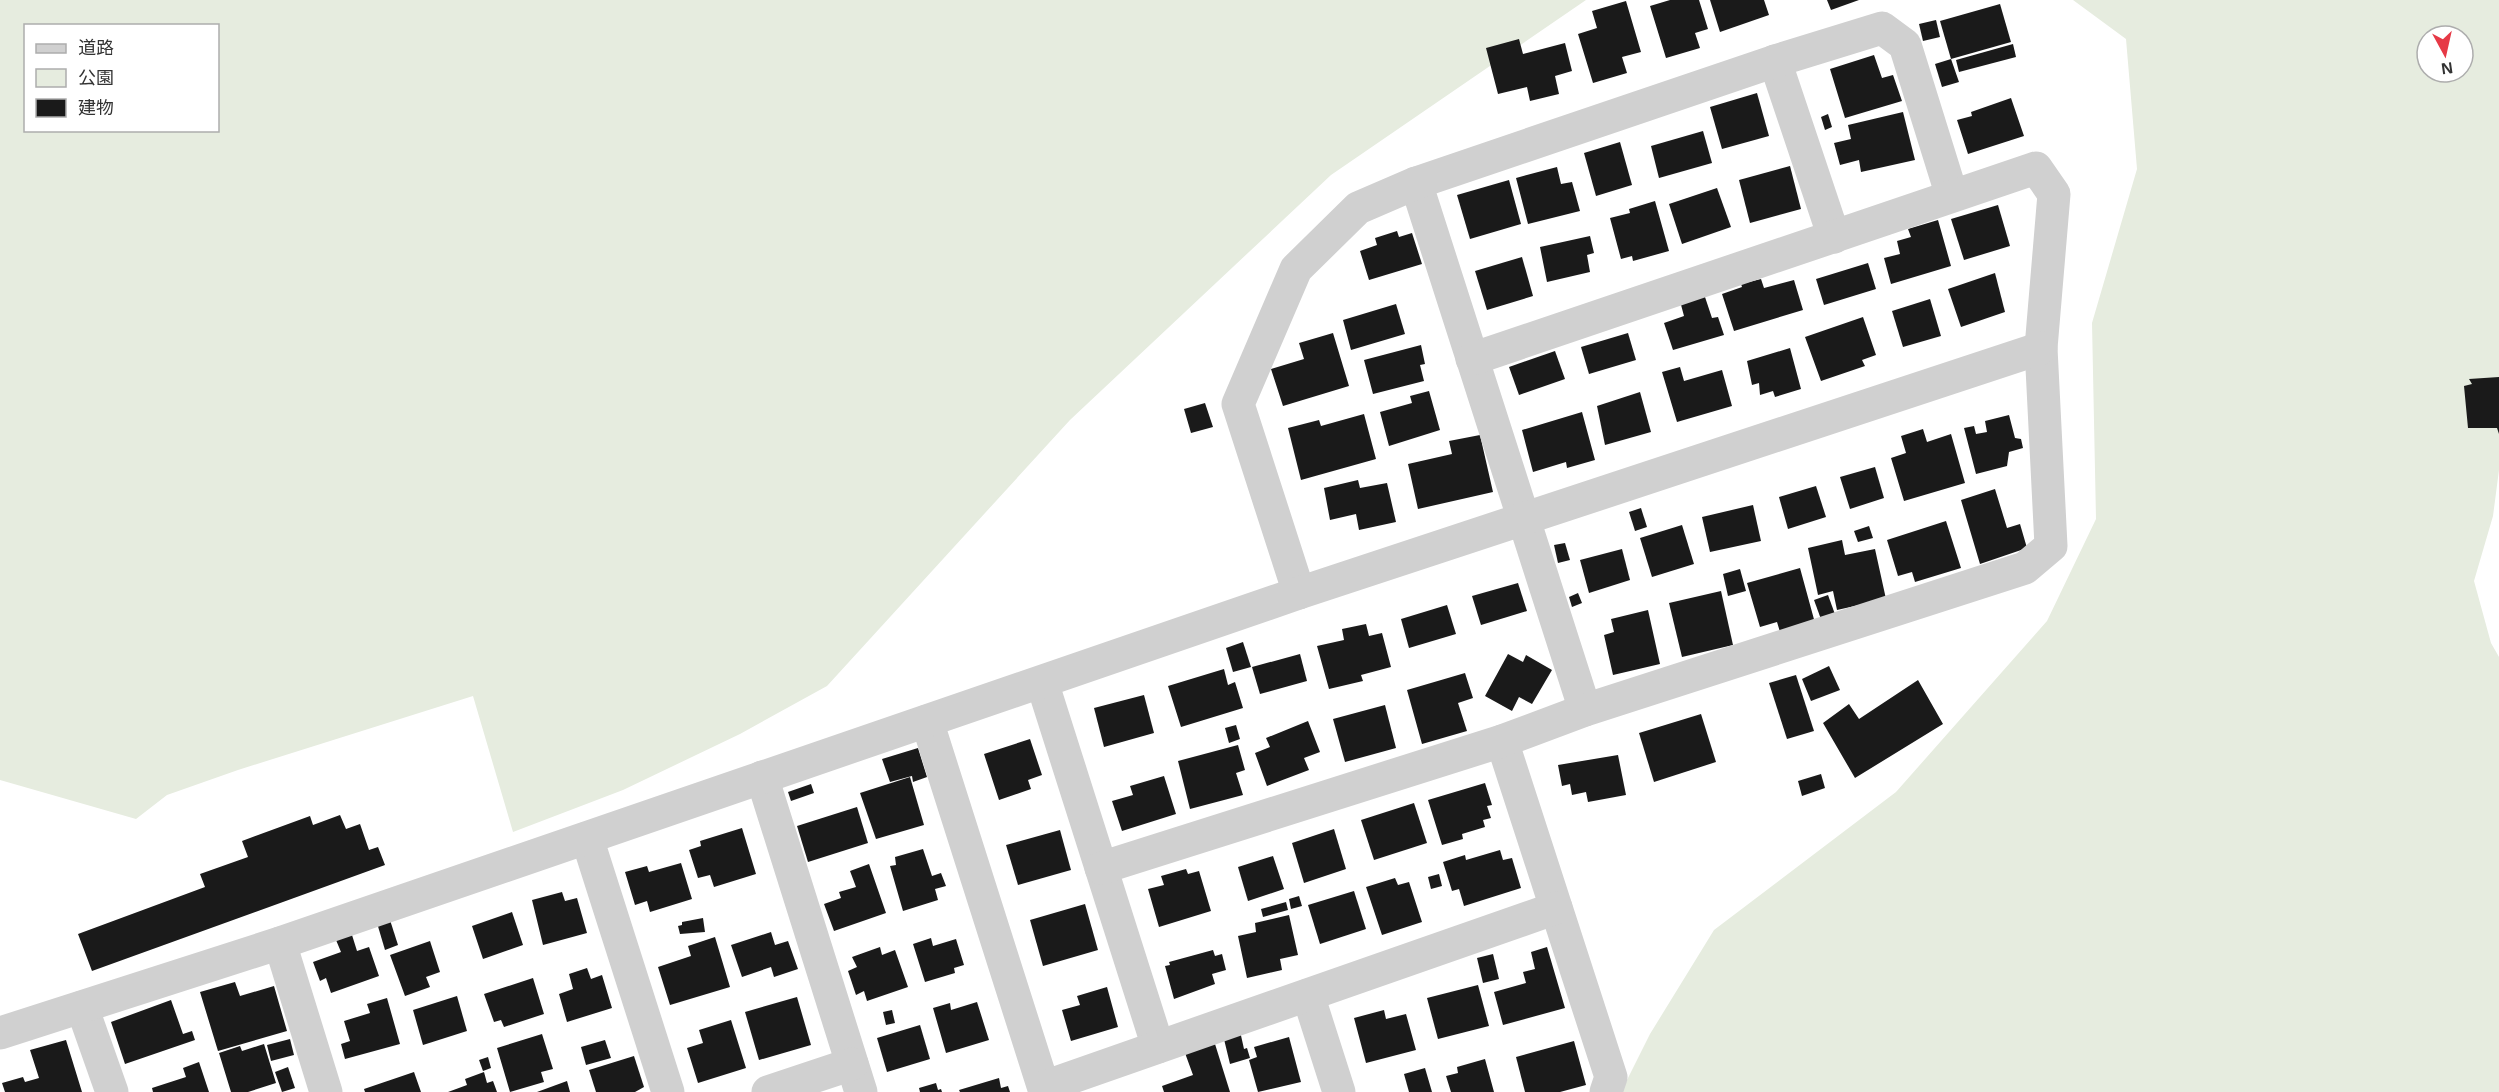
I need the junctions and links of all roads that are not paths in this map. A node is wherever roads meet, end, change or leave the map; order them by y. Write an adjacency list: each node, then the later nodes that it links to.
1 (1775, 61): 2 (street); 3 (street); 4 (street)
2 (1416, 183): 6 (street); 8 (street)
3 (1952, 196): 4 (street); 5 (street)
4 (1834, 237): 6 (street)
5 (2041, 348): 7 (street); 10 (street)
6 (1472, 359): 7 (street)
7 (1524, 520): 8 (street); 10 (street)
8 (1299, 593): 9 (street)
9 (1042, 682): 11 (street); 15 (street)
10 (1585, 710): 12 (street)
11 (927, 721): 13 (street); 23 (street)
12 (1502, 741): 15 (street); 16 (street)
13 (762, 777): 14 (street); 22 (street)
14 (587, 838): 17 (street); 26 (street)
15 (1101, 868): 21 (street)
16 (1556, 908): 18 (street); 29 (street)
17 (280, 943): 19 (street); 25 (street)
18 (1308, 994): 21 (street); 28 (street)
19 (82, 1007): 20 (street); 24 (street)
20 (0, 1033)
21 (1158, 1047): 23 (street)
22 (857, 1078): 27 (street)
23 (1044, 1089)
24 (112, 1092)
25 (326, 1092)
26 (668, 1092)
27 (768, 1092)
28 (1339, 1092)
29 (1606, 1092)

